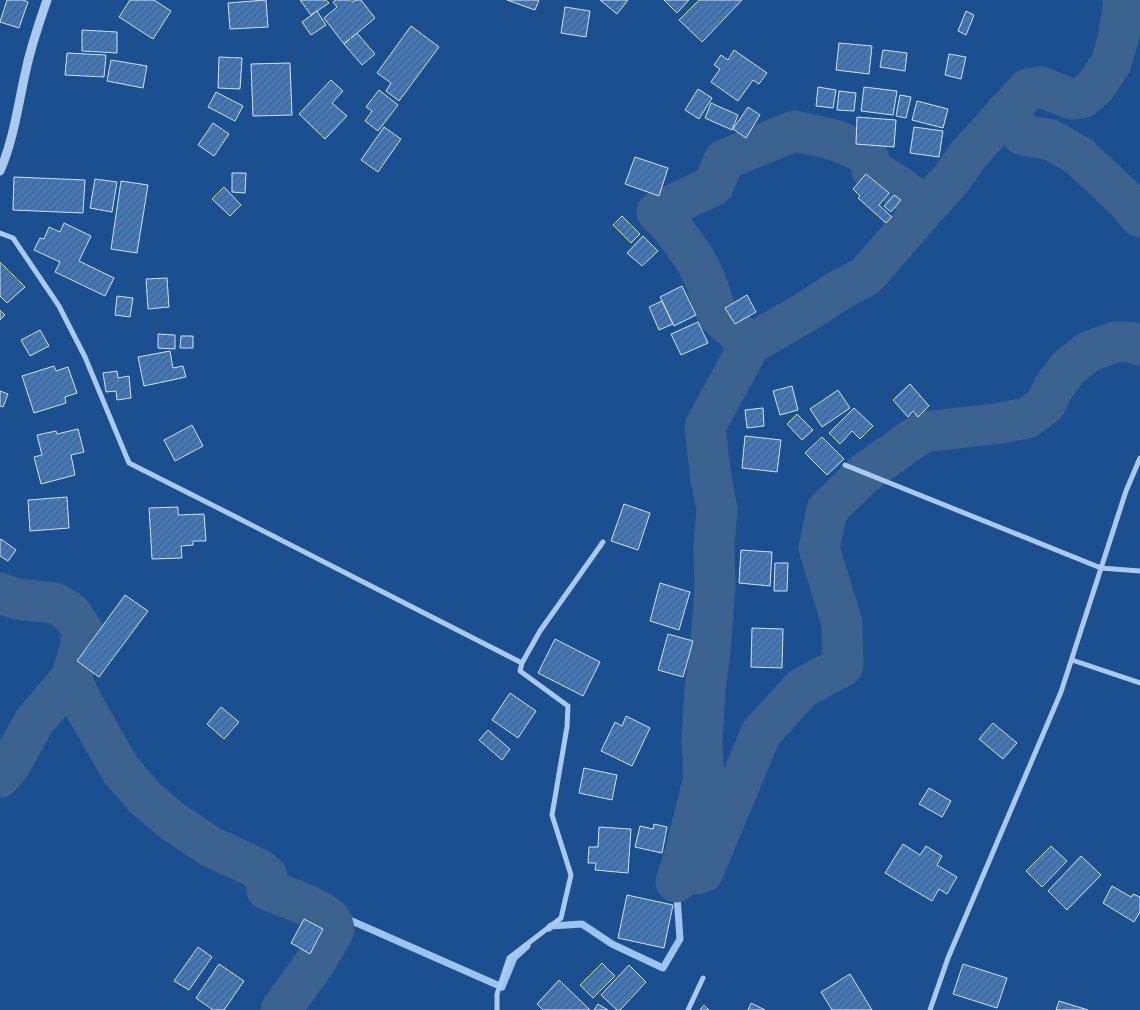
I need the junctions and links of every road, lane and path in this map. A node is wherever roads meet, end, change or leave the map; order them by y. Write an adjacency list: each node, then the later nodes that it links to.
1 (47, 0): 2 (street)
2 (0, 170)
3 (0, 233): 10 (street)
4 (1140, 458): 7 (street)
5 (845, 465): 7 (street)
6 (603, 542): 10 (street)
7 (1101, 568): 8 (street); 9 (street)
8 (1140, 571)
9 (1072, 660): 11 (street); 15 (street)
10 (522, 663): 13 (street)
11 (1140, 683)
12 (703, 978): 14 (street)
13 (498, 1010)
14 (688, 1010)
15 (930, 1010)

